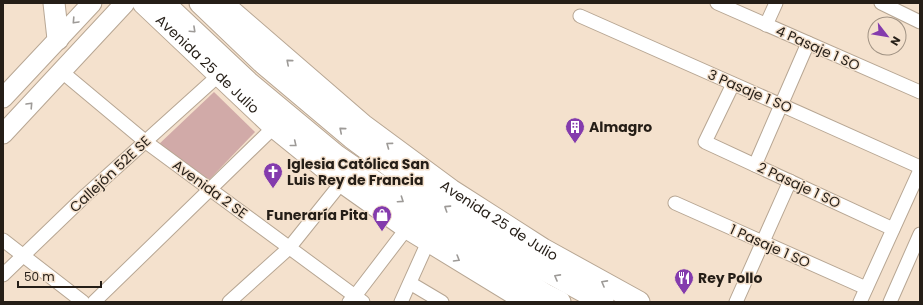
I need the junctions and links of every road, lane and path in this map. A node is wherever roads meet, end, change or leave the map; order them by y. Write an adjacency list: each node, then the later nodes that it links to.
1 (54, 3): 13 (main road)
2 (92, 3): 13 (main road, one-way to 13)
3 (125, 3): 15 (main road)
4 (200, 3): 48 (main road, Avenida 25 de Julio, one-way to 4)
5 (716, 3): 12 (street, 4 Pasaje 1 SO)
6 (776, 3): 12 (street)
7 (881, 3): 11 (street)
8 (151, 4): 16 (main road, Avenida 25 de Julio); 42 (main road, Avenida 25 de Julio, one-way to 42)
9 (225, 4): 49 (main road, Avenida 25 de Julio, one-way to 9)
10 (580, 16): 17 (street, 3 Pasaje 1 SO)
11 (920, 22)
12 (766, 25): 14 (street, 4 Pasaje 1 SO)
13 (58, 39): 19 (main road)
14 (808, 43): 18 (street, 4 Pasaje 1 SO); 20 (street)
15 (61, 71): 22 (main road, one-way to 15); 23 (street, Avenida 2 SE)
16 (218, 75): 21 (main road, Avenida 25 de Julio); 23 (street, Callejón 52E SE)
17 (733, 84): 20 (street, 3 Pasaje 1 SO); 24 (street, 2 Pasaje 1 SO)
18 (920, 92)
19 (3, 98)
20 (781, 104): 24 (street); 25 (street, 3 Pasaje 1 SO)
21 (274, 128): 27 (main road, Avenida 25 de Julio, one-way to 27); 28 (street)
22 (3, 134)
23 (146, 142): 28 (street, Avenida 2 SE); 37 (street, Callejón 52E SE)
24 (755, 165): 26 (street, 2 Pasaje 1 SO)
25 (920, 169): 31 (street)
26 (790, 181): 31 (street, 2 Pasaje 1 SO); 35 (street)
27 (342, 182): 30 (main road, Avenida 25 de Julio); 36 (street)
28 (211, 190): 36 (street, Avenida 2 SE); 44 (street)
29 (675, 203): 35 (street, 1 Pasaje 1 SO)
30 (407, 228): 34 (main road, Avenida 25 de Julio); 41 (street)
31 (893, 229): 40 (street)
32 (920, 234): 52 (street)
33 (3, 240): 37 (street)
34 (428, 242): 39 (street); 42 (main road, Avenida 25 de Julio, one-way to 42)
35 (762, 242): 40 (street, 1 Pasaje 1 SO); 50 (street)
36 (289, 248): 41 (street, Avenida 2 SE); 45 (street)
37 (24, 256): 38 (street, Callejón 52E SE); 43 (street)
38 (3, 275)
39 (410, 283): 46 (street); 47 (street)
40 (866, 288): 51 (street)
41 (356, 300)
42 (545, 300)
43 (83, 302)
44 (94, 302)
45 (229, 302)
46 (401, 302)
47 (442, 302)
48 (603, 302)
49 (639, 302)
50 (736, 302)
51 (860, 302)
52 (890, 302)

